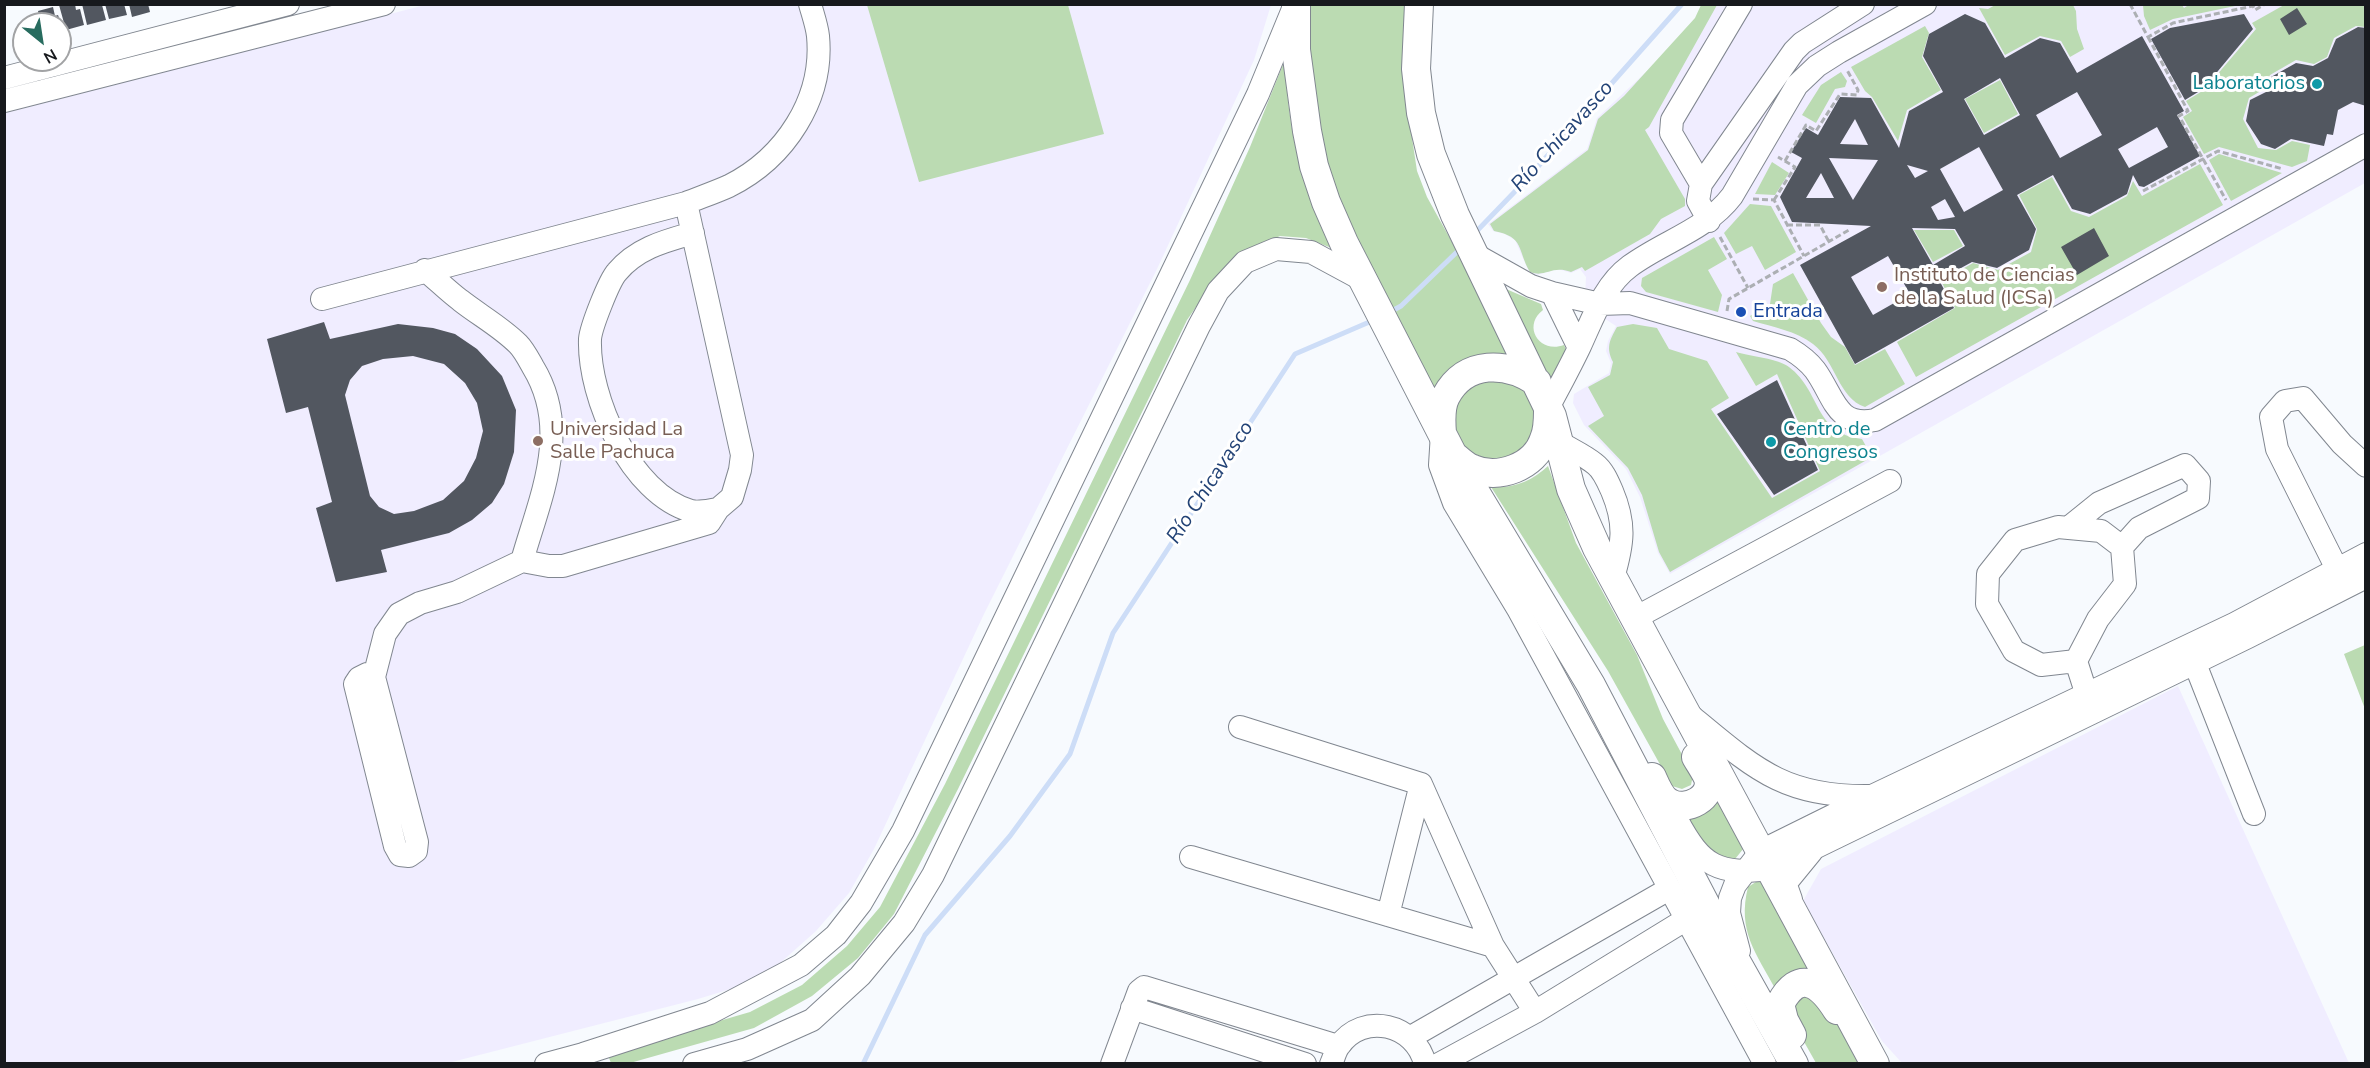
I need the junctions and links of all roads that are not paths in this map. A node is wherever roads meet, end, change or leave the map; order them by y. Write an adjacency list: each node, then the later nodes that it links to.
1 (288, 4): 9 (street)
2 (384, 4): 10 (street)
3 (810, 4): 13 (street)
4 (1295, 4): 18 (main road); 62 (street)
5 (1419, 4): 16 (main road)
6 (1741, 4): 12 (street)
7 (1863, 4): 12 (street)
8 (1913, 7): 14 (street)
9 (4, 78)
10 (4, 101)
11 (2366, 146): 21 (street)
12 (1701, 184): 14 (street)
13 (686, 203): 15 (street); 17 (street)
14 (1712, 226): 21 (street)
15 (693, 232): 28 (street); 28 (street)
16 (1472, 249): 19 (street); 23 (main road)
17 (425, 270): 20 (street); 32 (street)
18 (1366, 290): 25 (main road); 64 (street)
19 (1552, 293): 21 (street); 22 (street)
20 (322, 299)
21 (1600, 304): 22 (street)
22 (1579, 348): 24 (street)
23 (1537, 382): 24 (main road); 25 (main road)
24 (1548, 408): 25 (main road); 35 (main road)
25 (1448, 444): 38 (main road)
26 (2366, 466): 33 (street)
27 (1890, 481): 35 (street)
28 (718, 509): 32 (street)
29 (2068, 528): 30 (street); 30 (street); 39 (street)
30 (2122, 547): 39 (street)
31 (2366, 554): 33 (street)
32 (522, 561): 40 (street)
33 (2337, 569): 37 (street)
34 (2366, 577): 37 (street)
35 (1635, 618): 36 (main road)
36 (1652, 649): 42 (main road); 46 (main road)
37 (2191, 655): 41 (street); 47 (street)
38 (1560, 658): 46 (main road); 51 (street); 57 (main road)
39 (2076, 661): 41 (street)
40 (374, 677): 40 (street)
41 (2089, 704): 45 (street); 48 (street)
42 (1686, 713): 45 (street); 50 (main road)
43 (1240, 727): 44 (street)
44 (1421, 784): 53 (street); 55 (street)
45 (1872, 796): 50 (street)
46 (1668, 802): 50 (street)
47 (2253, 814)
48 (1809, 850): 50 (street); 52 (main road)
49 (1191, 856): 53 (street)
50 (1759, 864): 52 (main road); 57 (street)
51 (1669, 889): 54 (street); 56 (street)
52 (1788, 900): 73 (main road)
53 (1388, 915): 55 (street)
54 (1685, 920): 59 (street); 69 (street)
55 (1493, 946): 56 (street)
56 (1514, 978): 59 (street); 60 (street)
57 (1750, 985): 70 (main road)
58 (1132, 1008): 61 (street); 65 (street); 66 (street)
59 (1535, 1012): 68 (street)
60 (1412, 1037): 61 (street); 67 (street)
61 (1335, 1055)
62 (584, 1059): 63 (street)
63 (546, 1064)
64 (694, 1064)
65 (1112, 1064)
66 (1305, 1064)
67 (1425, 1064)
68 (1439, 1064)
69 (1765, 1064)
70 (1794, 1064)
71 (1807, 1064): 72 (main road)
72 (1869, 1064)
73 (1875, 1064)

